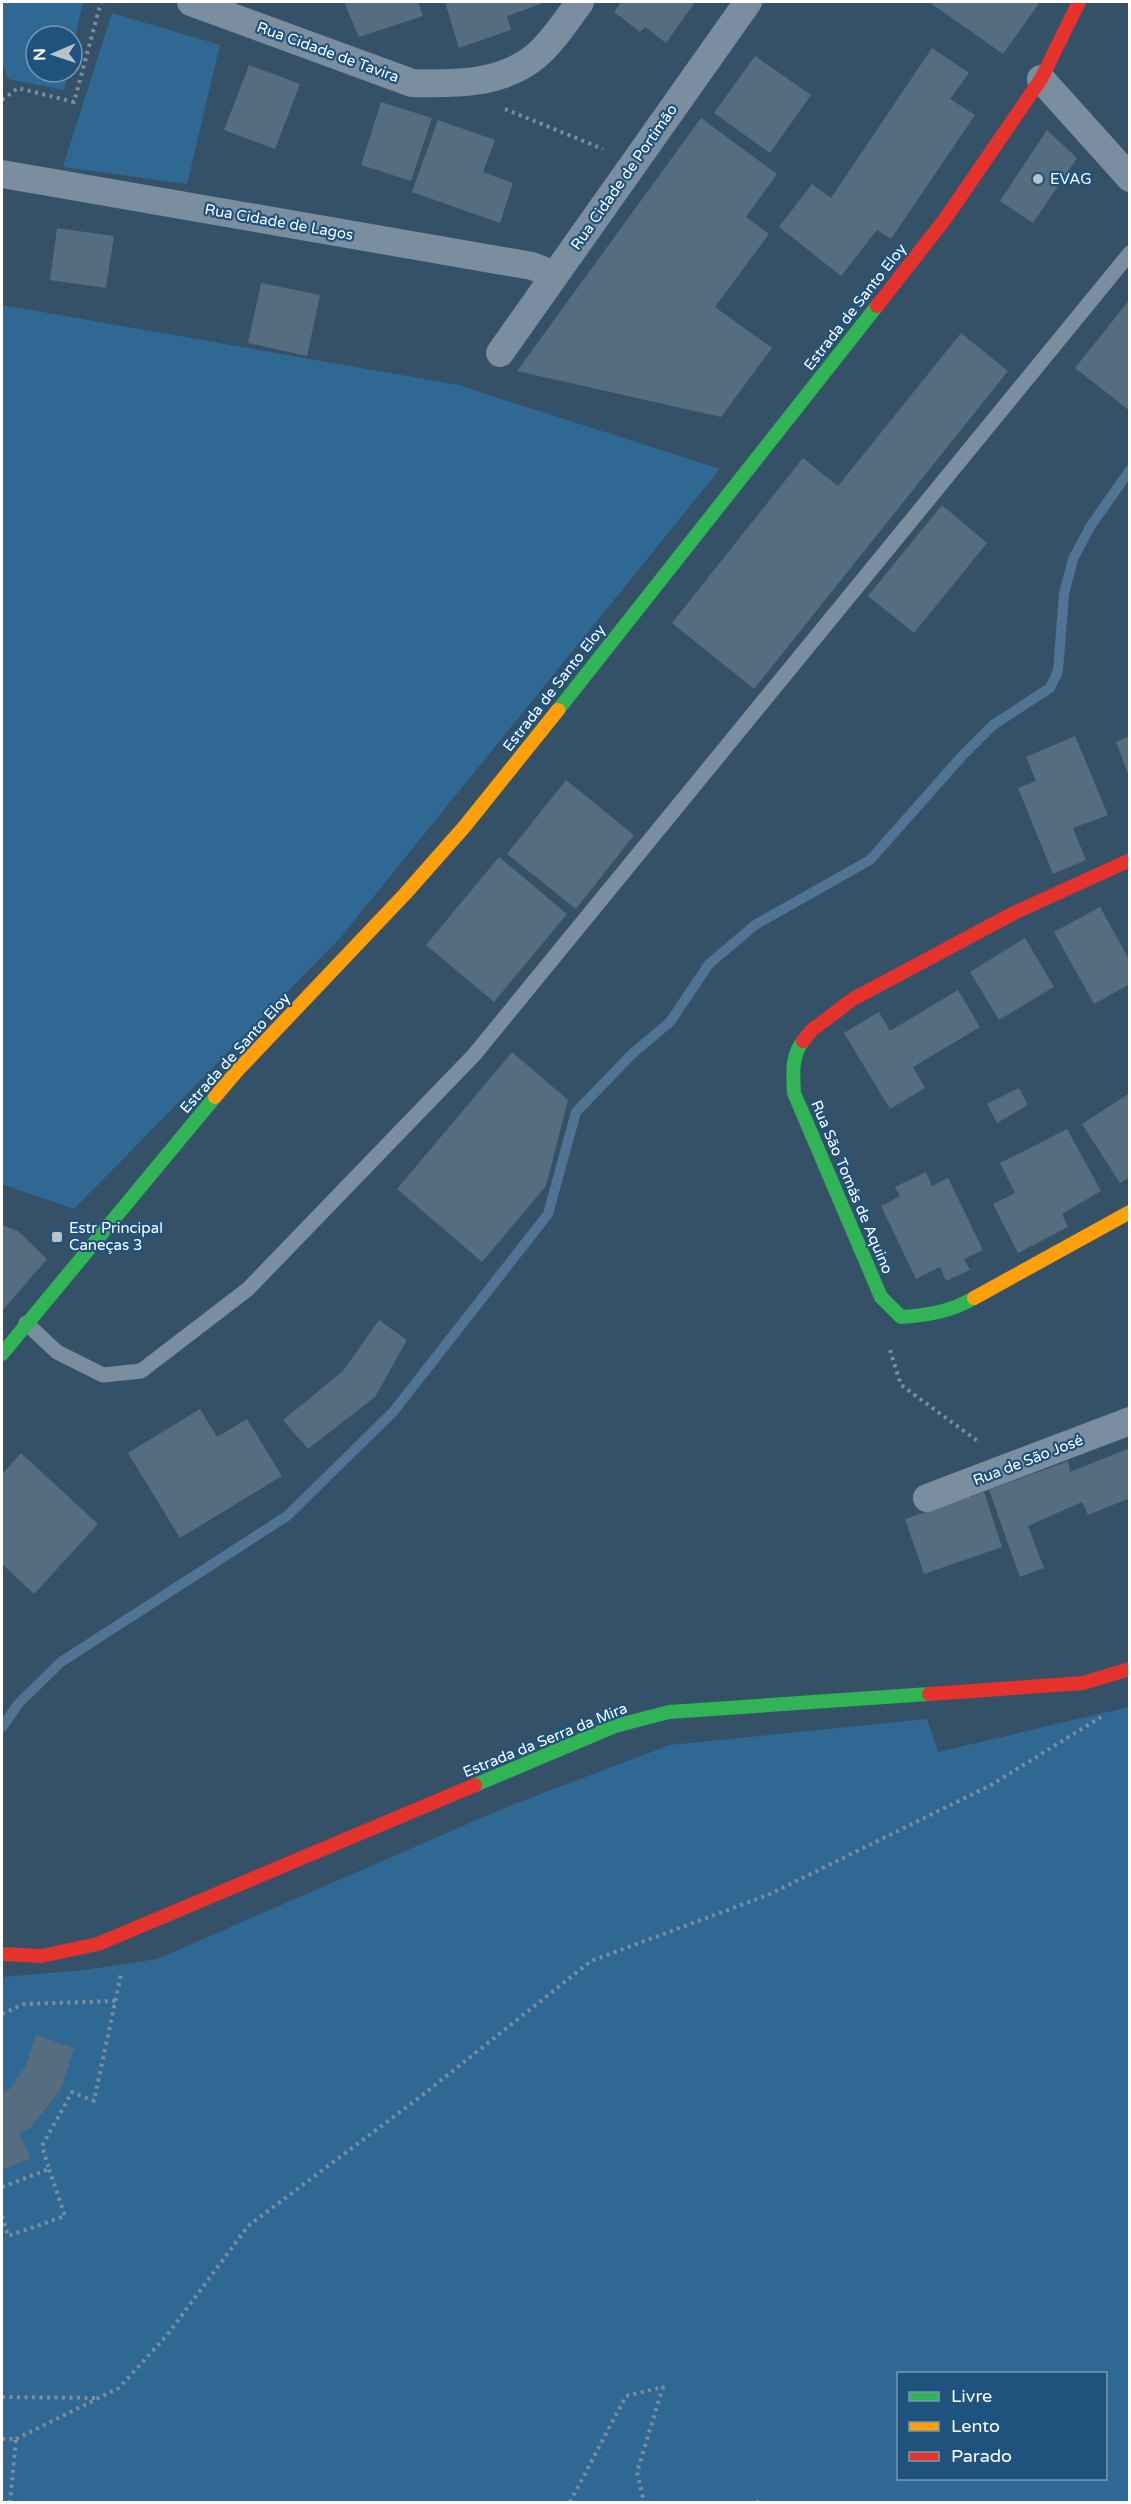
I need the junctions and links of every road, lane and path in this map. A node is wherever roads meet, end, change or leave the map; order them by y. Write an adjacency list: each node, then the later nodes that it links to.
1 (101, 2): 7 (path)
2 (191, 2): 3 (street, Rua Cidade de Tavira)
3 (580, 2)
4 (748, 2): 9 (street, Rua Cidade de Portimão)
5 (1079, 2): 6 (street, Estrada de Santo Eloy)
6 (1041, 79): 11 (street); 18 (street, Estrada de Santo Eloy)
7 (2, 100)
8 (497, 106): 9 (path)
9 (634, 162): 13 (street, Rua Cidade de Portimão)
10 (2, 174): 13 (street, Rua Cidade de Lagos)
11 (1130, 178)
12 (1130, 253): 18 (lane)
13 (555, 275): 14 (street, Rua Cidade de Portimão)
14 (500, 353)
15 (1130, 860): 17 (street, Rua São Tomás de Aquino)
16 (1130, 1212): 17 (street)
17 (901, 1317): 21 (path)
18 (26, 1323): 19 (street, Estrada de Santo Eloy)
19 (2, 1354)
20 (1130, 1422): 21 (street, Rua de São José)
21 (1010, 1466): 22 (street, Rua de São José)
22 (927, 1498)
23 (1130, 1669): 25 (street, Estrada da Serra da Mira)
24 (1110, 1712): 33 (path)
25 (130, 1930): 26 (street, Estrada da Serra da Mira); 27 (path)
26 (2, 1954)
27 (115, 2001): 28 (path); 29 (path)
28 (2, 2014)
29 (49, 2169): 30 (path); 31 (path)
30 (2, 2187)
31 (2, 2216)
32 (2, 2397): 33 (path)
33 (98, 2398): 35 (path)
34 (2, 2439): 35 (path)
35 (16, 2439): 36 (path)
36 (10, 2502)
37 (570, 2502): 38 (path)
38 (644, 2502)
39 (756, 2502): 40 (path)
40 (764, 2502)

